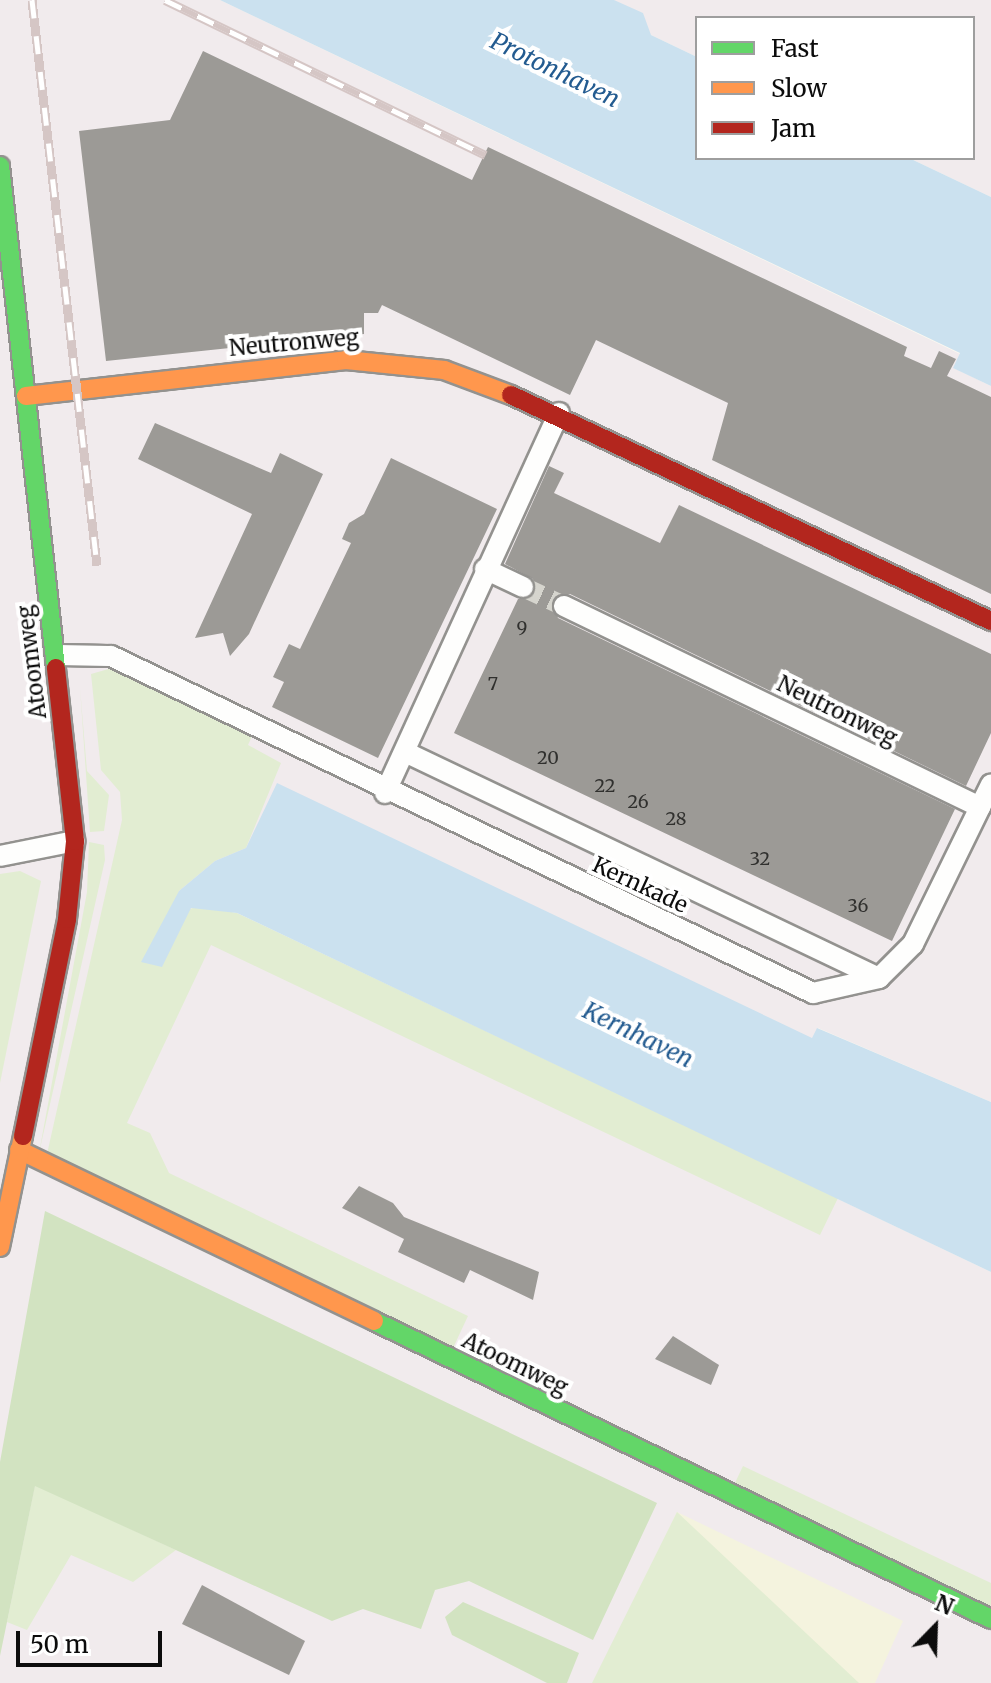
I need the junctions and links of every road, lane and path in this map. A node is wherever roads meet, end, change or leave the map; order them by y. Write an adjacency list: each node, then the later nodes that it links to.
1 (0, 166): 2 (street, Atoomweg)
2 (26, 396): 3 (street, Neutronweg); 8 (street, Atoomweg)
3 (559, 413): 4 (street); 7 (street, Neutronweg)
4 (485, 569): 5 (street); 9 (street)
5 (523, 587)
6 (564, 606): 12 (street, Neutronweg)
7 (991, 621)
8 (56, 655): 11 (street, Kernkade); 13 (street, Atoomweg)
9 (405, 752): 11 (street); 15 (street, Kernkade)
10 (991, 784): 12 (street)
11 (385, 793): 15 (street, Kernkade)
12 (980, 807): 15 (street)
13 (75, 841): 14 (street); 16 (street, Atoomweg)
14 (0, 856)
15 (879, 978)
16 (19, 1150): 17 (street, Atoomweg); 18 (street, Atoomweg)
17 (0, 1247)
18 (991, 1619)

